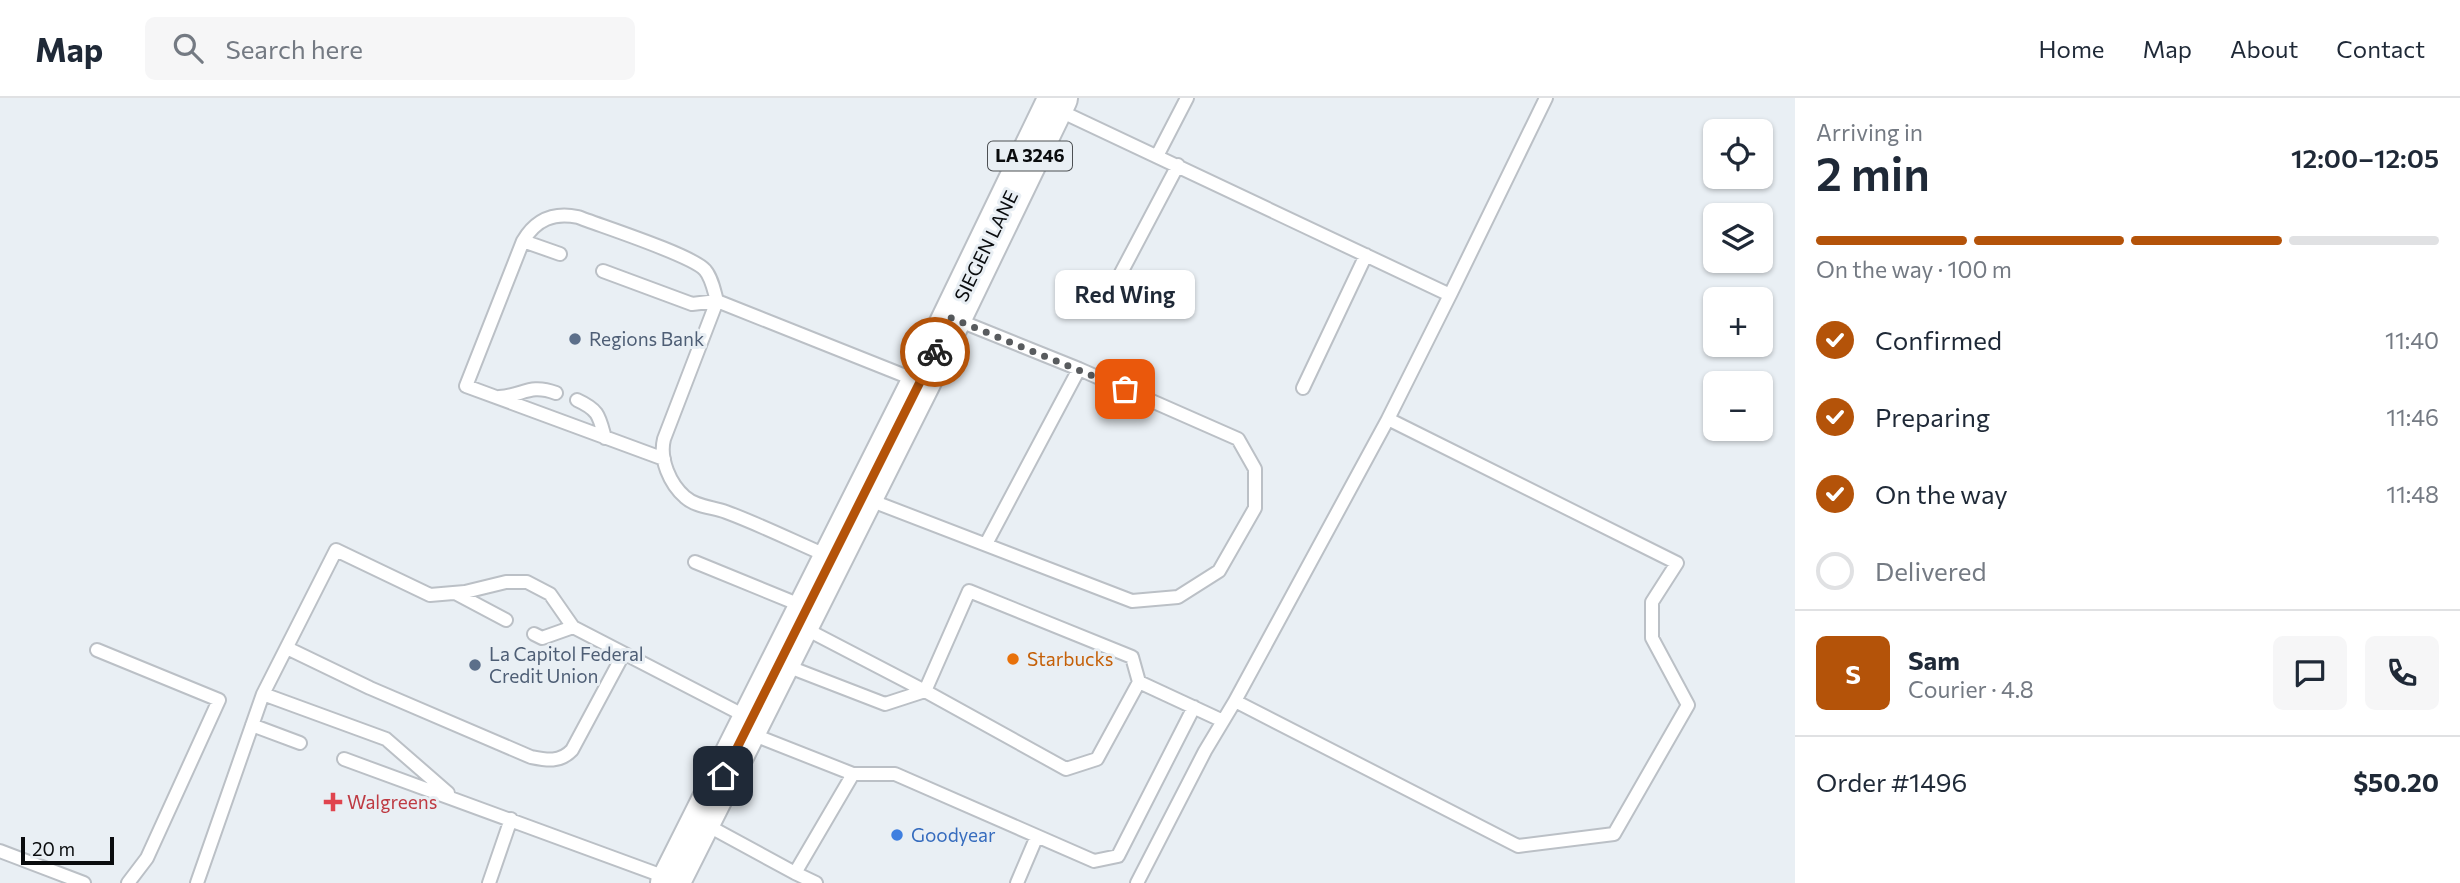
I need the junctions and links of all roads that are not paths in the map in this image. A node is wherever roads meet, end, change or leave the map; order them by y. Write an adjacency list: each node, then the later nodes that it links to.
1 (1187, 98): 4 (lane)
2 (1546, 98): 10 (lane)
3 (1055, 103): 4 (lane); 13 (main road, SIEGEN LANE / LA 3246)
4 (1157, 156): 5 (lane)
5 (1178, 166): 8 (lane); 12 (lane)
6 (523, 241): 7 (lane); 11 (lane); 18 (lane)
7 (560, 254)
8 (1366, 255): 10 (lane); 16 (lane)
9 (603, 271): 11 (lane)
10 (1450, 295): 20 (lane)
11 (717, 301): 15 (lane); 22 (lane)
12 (1102, 307)
13 (951, 318): 14 (lane); 15 (main road, SIEGEN LANE / LA 3246)
14 (1079, 369): 24 (lane); 24 (lane)
15 (921, 382): 23 (main road, SIEGEN LANE / LA 3246)
16 (1303, 388)
17 (556, 393): 18 (lane)
18 (495, 397): 21 (lane)
19 (578, 400): 21 (lane)
20 (1388, 419): 39 (lane); 39 (lane)
21 (605, 438): 22 (lane)
22 (664, 459): 25 (lane)
23 (864, 497): 24 (lane); 25 (main road, SIEGEN LANE / LA 3246)
24 (986, 544)
25 (834, 559): 28 (main road, SIEGEN LANE / LA 3246)
26 (695, 562): 28 (lane)
27 (457, 594): 29 (lane); 30 (lane); 32 (lane)
28 (804, 617): 35 (main road, SIEGEN LANE / LA 3246); 37 (lane)
29 (506, 620)
30 (573, 627): 31 (lane); 34 (lane)
31 (534, 634)
32 (287, 648): 34 (lane); 38 (lane)
33 (96, 650): 55 (lane)
34 (623, 655): 43 (lane)
35 (780, 664): 37 (lane); 43 (main road, SIEGEN LANE / LA 3246)
36 (1139, 682): 37 (lane); 37 (lane); 40 (lane)
37 (925, 691)
38 (263, 694): 42 (lane); 47 (lane)
39 (1236, 701): 41 (lane)
40 (1194, 707): 41 (lane); 50 (lane)
41 (1223, 721): 60 (lane)
42 (252, 725): 44 (lane); 56 (lane)
43 (749, 725): 46 (lane); 49 (main road, SIEGEN LANE / LA 3246)
44 (300, 743)
45 (344, 759): 47 (lane)
46 (853, 774): 50 (lane); 52 (lane)
47 (453, 797): 48 (lane)
48 (511, 819): 53 (lane); 57 (lane)
49 (700, 821): 52 (lane); 53 (main road, SIEGEN LANE / LA 3246)
50 (1037, 836): 59 (lane)
51 (0, 851): 54 (lane)
52 (795, 873): 58 (lane)
53 (671, 881)
54 (84, 883)
55 (128, 883)
56 (197, 883)
57 (489, 883)
58 (816, 883)
59 (1017, 883)
60 (1137, 883)

